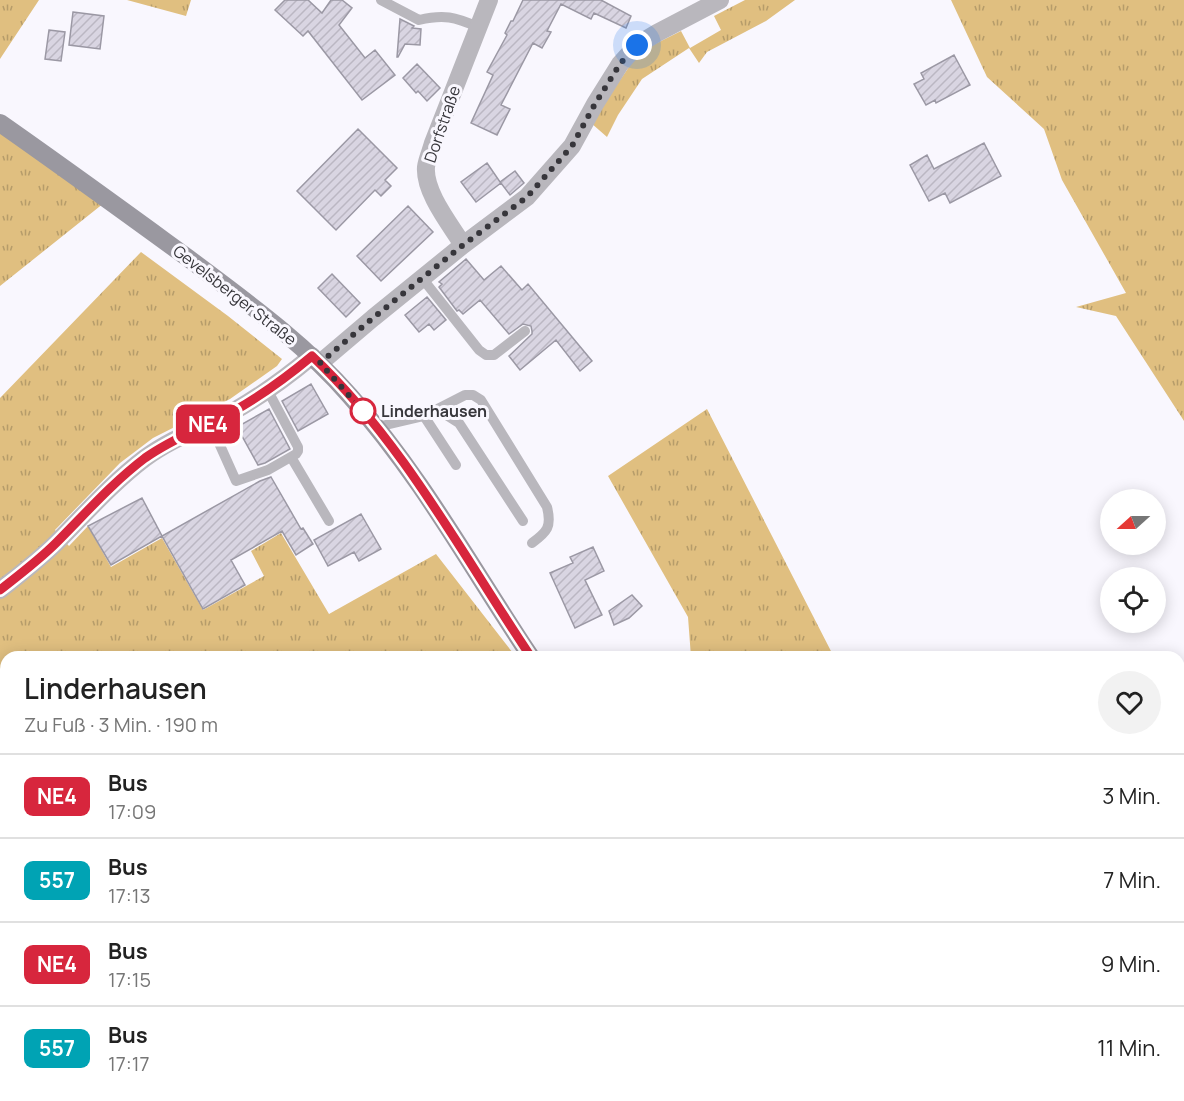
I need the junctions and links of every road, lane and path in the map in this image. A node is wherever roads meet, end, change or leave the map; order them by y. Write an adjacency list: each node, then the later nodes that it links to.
1 (381, 0): 4 (lane)
2 (489, 0): 4 (street, Dorfstraße)
3 (720, 0): 6 (street)
4 (478, 27): 6 (street, Dorfstraße)
5 (0, 123): 9 (main road, Gevelsberger Straße)
6 (463, 245): 7 (street)
7 (422, 278): 8 (lane); 9 (street)
8 (525, 331)
9 (316, 360): 10 (street); 14 (main road, Gevelsberger Straße)
10 (268, 391): 13 (street); 15 (lane)
11 (437, 409): 12 (lane); 18 (lane); 19 (lane)
12 (424, 416): 14 (lane); 16 (lane)
13 (210, 423): 15 (lane); 20 (street)
14 (377, 427): 21 (main road, Gevelsberger Straße)
15 (291, 457): 17 (lane)
16 (456, 465)
17 (330, 521)
18 (523, 521)
19 (532, 543)
20 (0, 590)
21 (527, 651)

